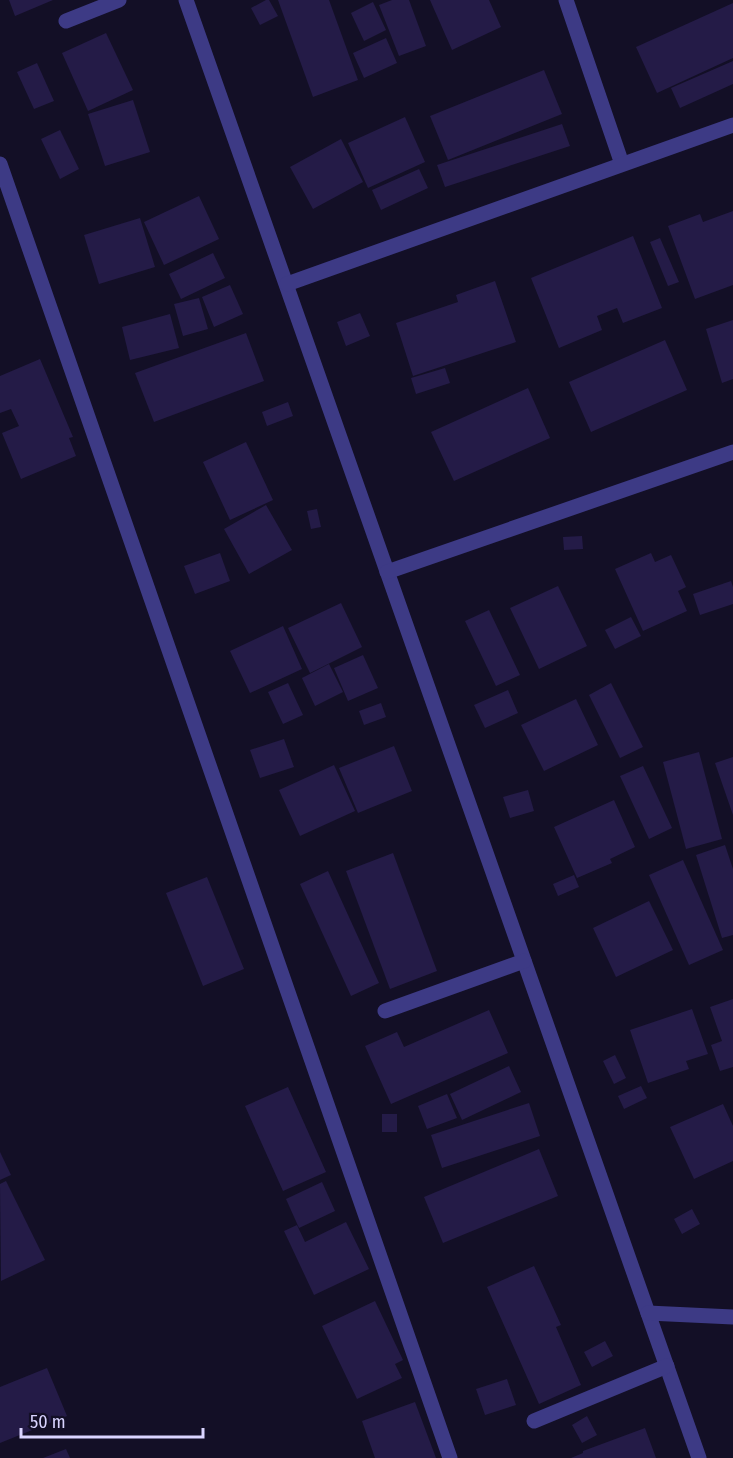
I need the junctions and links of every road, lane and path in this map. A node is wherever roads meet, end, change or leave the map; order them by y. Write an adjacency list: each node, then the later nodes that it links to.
1 (119, 0): 4 (street)
2 (186, 0): 8 (street)
3 (566, 0): 7 (street)
4 (66, 21)
5 (733, 125): 7 (street)
6 (0, 164): 17 (street)
7 (622, 164): 8 (street)
8 (287, 284): 10 (street)
9 (733, 452): 10 (street)
10 (387, 572): 11 (street)
11 (524, 961): 12 (street); 13 (street)
12 (385, 1011)
13 (648, 1313): 14 (street); 15 (street)
14 (733, 1317)
15 (667, 1366): 16 (street); 18 (street)
16 (534, 1421)
17 (450, 1458)
18 (699, 1458)

